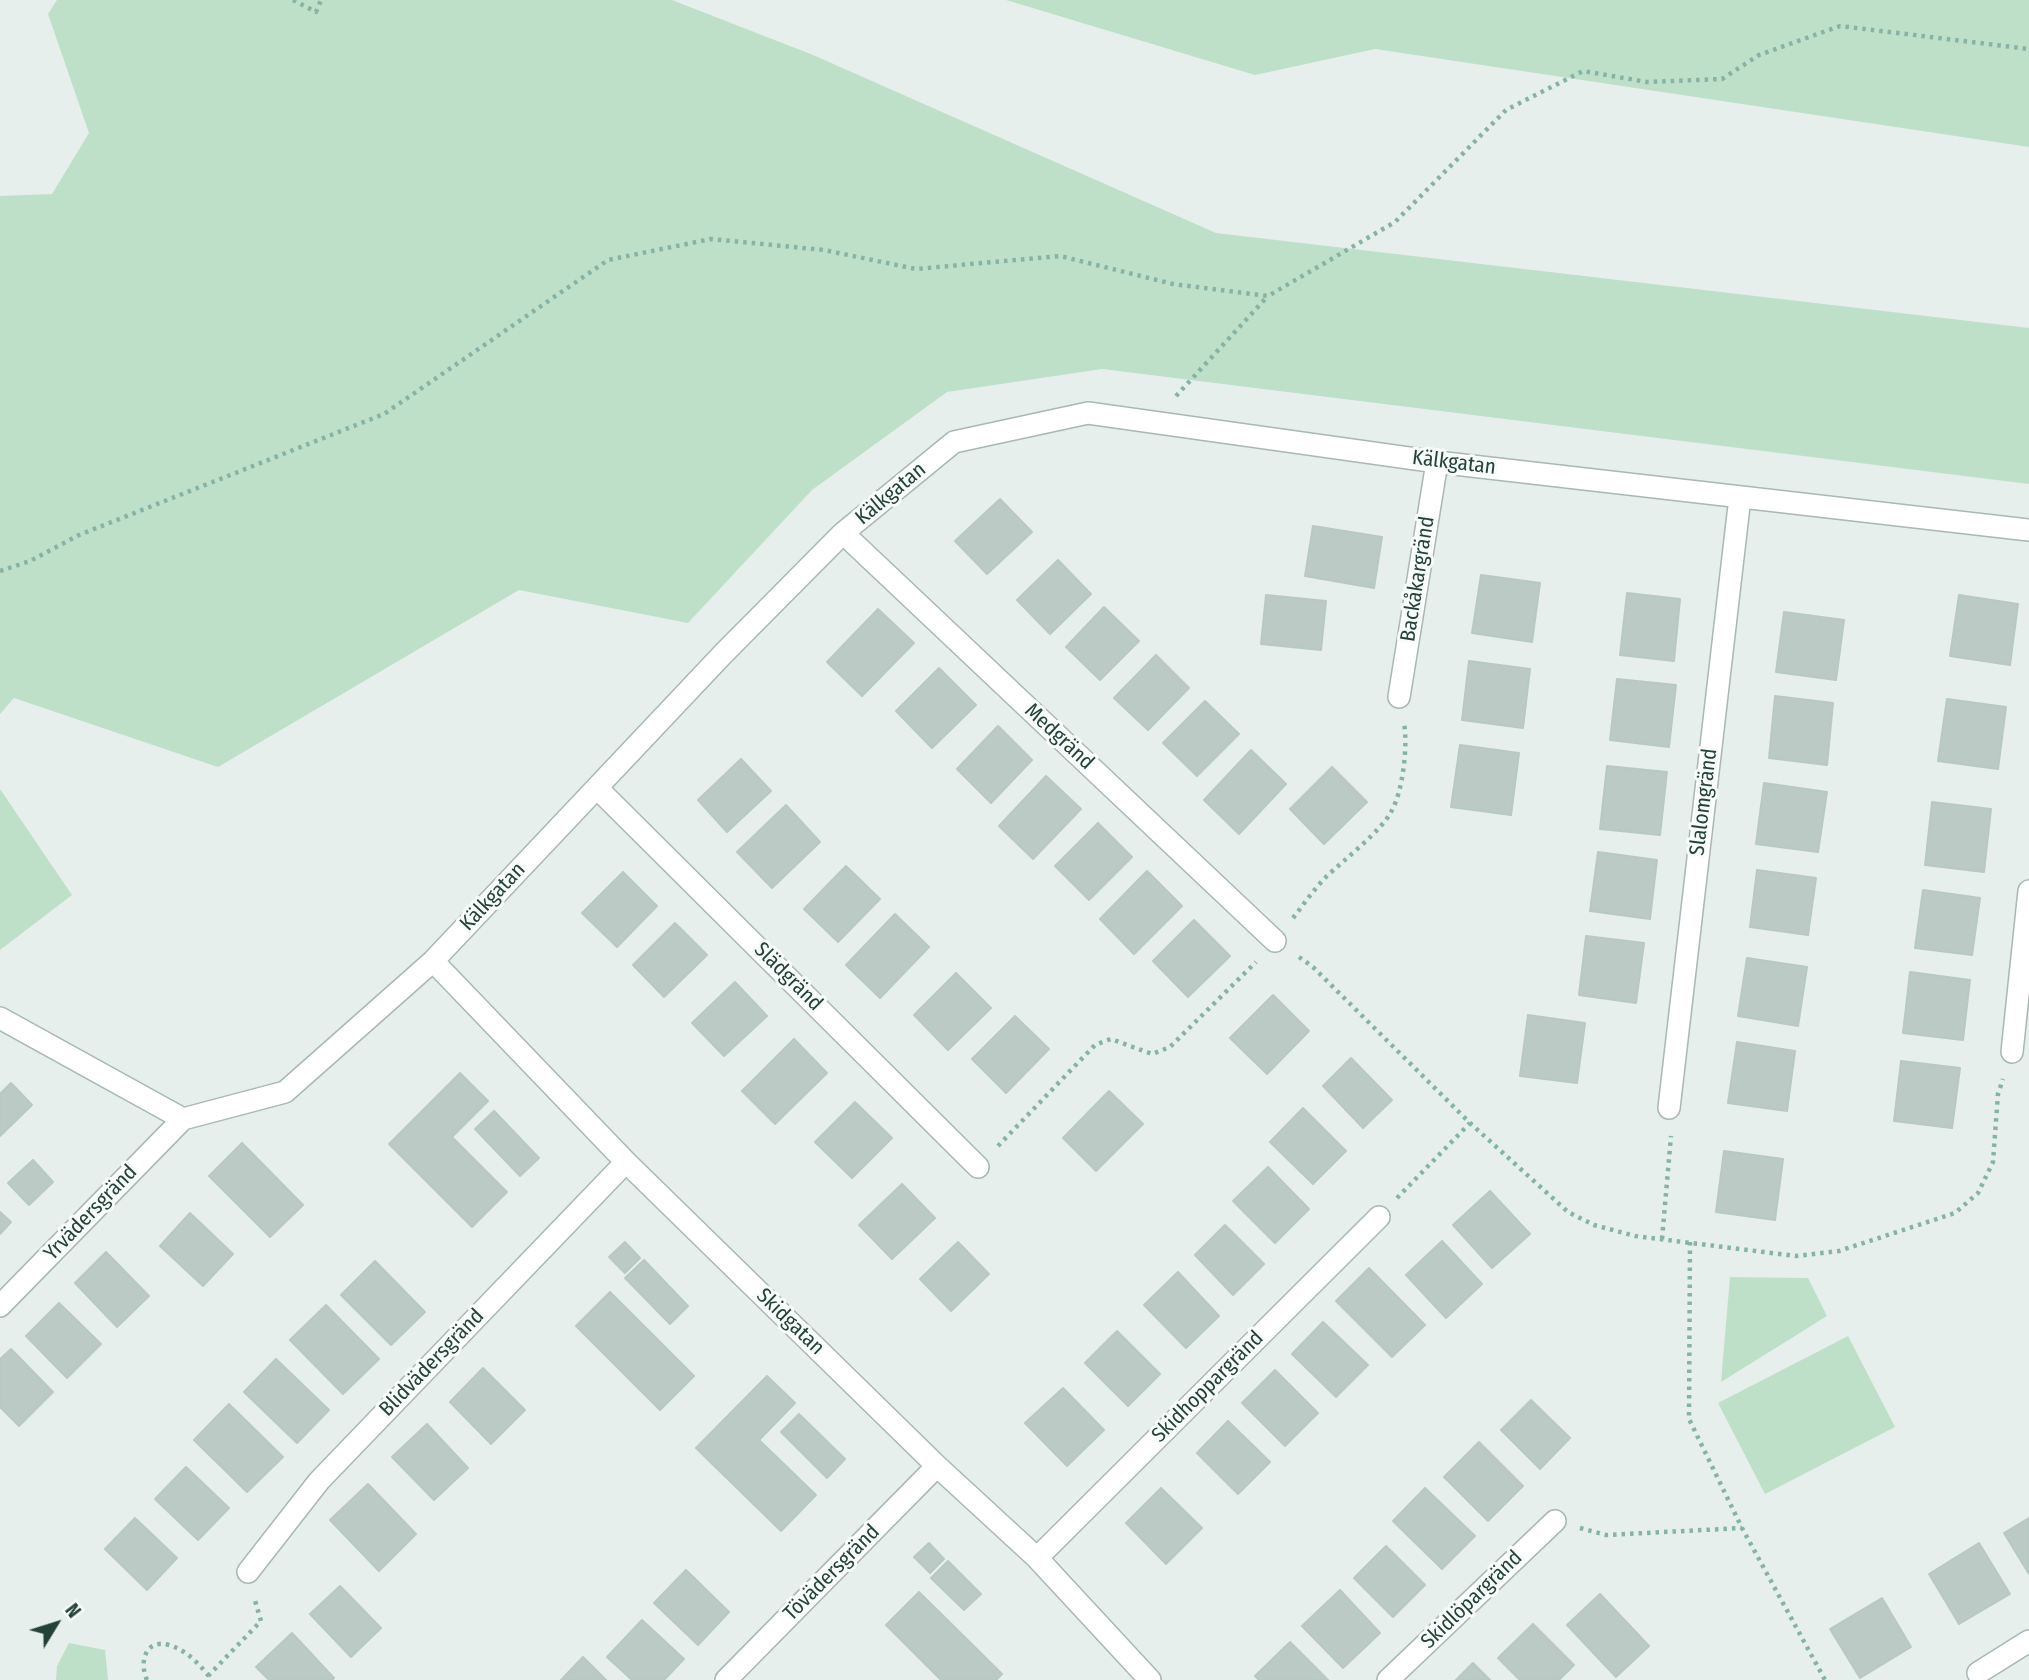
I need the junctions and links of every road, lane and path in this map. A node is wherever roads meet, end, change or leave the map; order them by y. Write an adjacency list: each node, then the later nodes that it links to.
1 (293, 0): 2 (path)
2 (321, 0)
3 (2029, 49): 4 (path)
4 (1268, 296): 5 (path); 10 (path)
5 (1153, 422): 6 (street, Kälkgatan); 9 (street, Kälkgatan)
6 (1437, 462): 7 (street, Kälkgatan); 11 (street, Backåkargränd)
7 (1740, 497): 8 (street, Kälkgatan); 18 (street, Slalomgränd)
8 (2029, 530)
9 (843, 533): 12 (street, Kälkgatan); 14 (street, Medgränd)
10 (0, 571)
11 (1399, 697): 14 (path)
12 (597, 788): 15 (street, Kälkgatan); 22 (street, Slädgränd)
13 (2029, 891): 17 (street)
14 (1275, 941): 20 (path); 22 (path)
15 (433, 961): 19 (street, Kälkgatan); 21 (street, Skidgatan)
16 (0, 1018): 19 (street)
17 (2012, 1052): 25 (path)
18 (1669, 1108): 24 (path)
19 (183, 1119): 26 (street, Yrvädersgränd)
20 (1470, 1124): 23 (path); 24 (path)
21 (626, 1162): 27 (street, Skidgatan); 31 (street, Blidvädersgränd)
22 (978, 1167)
23 (1379, 1217): 30 (street, Skidhoppargränd)
24 (1662, 1240): 25 (path)
25 (1690, 1242): 29 (path)
26 (0, 1307)
27 (937, 1466): 30 (street, Skidgatan); 36 (street, Tövädersgränd)
28 (1555, 1521): 29 (path); 38 (street, Skidlöpargränd)
29 (1742, 1528): 39 (path)
30 (1037, 1558): 37 (street, Skidgatan)
31 (248, 1572): 34 (path)
32 (2029, 1641): 33 (street)
33 (1978, 1673)
34 (210, 1678): 35 (path)
35 (147, 1680)
36 (726, 1680)
37 (1150, 1680)
38 (1388, 1680)
39 (1825, 1680)

